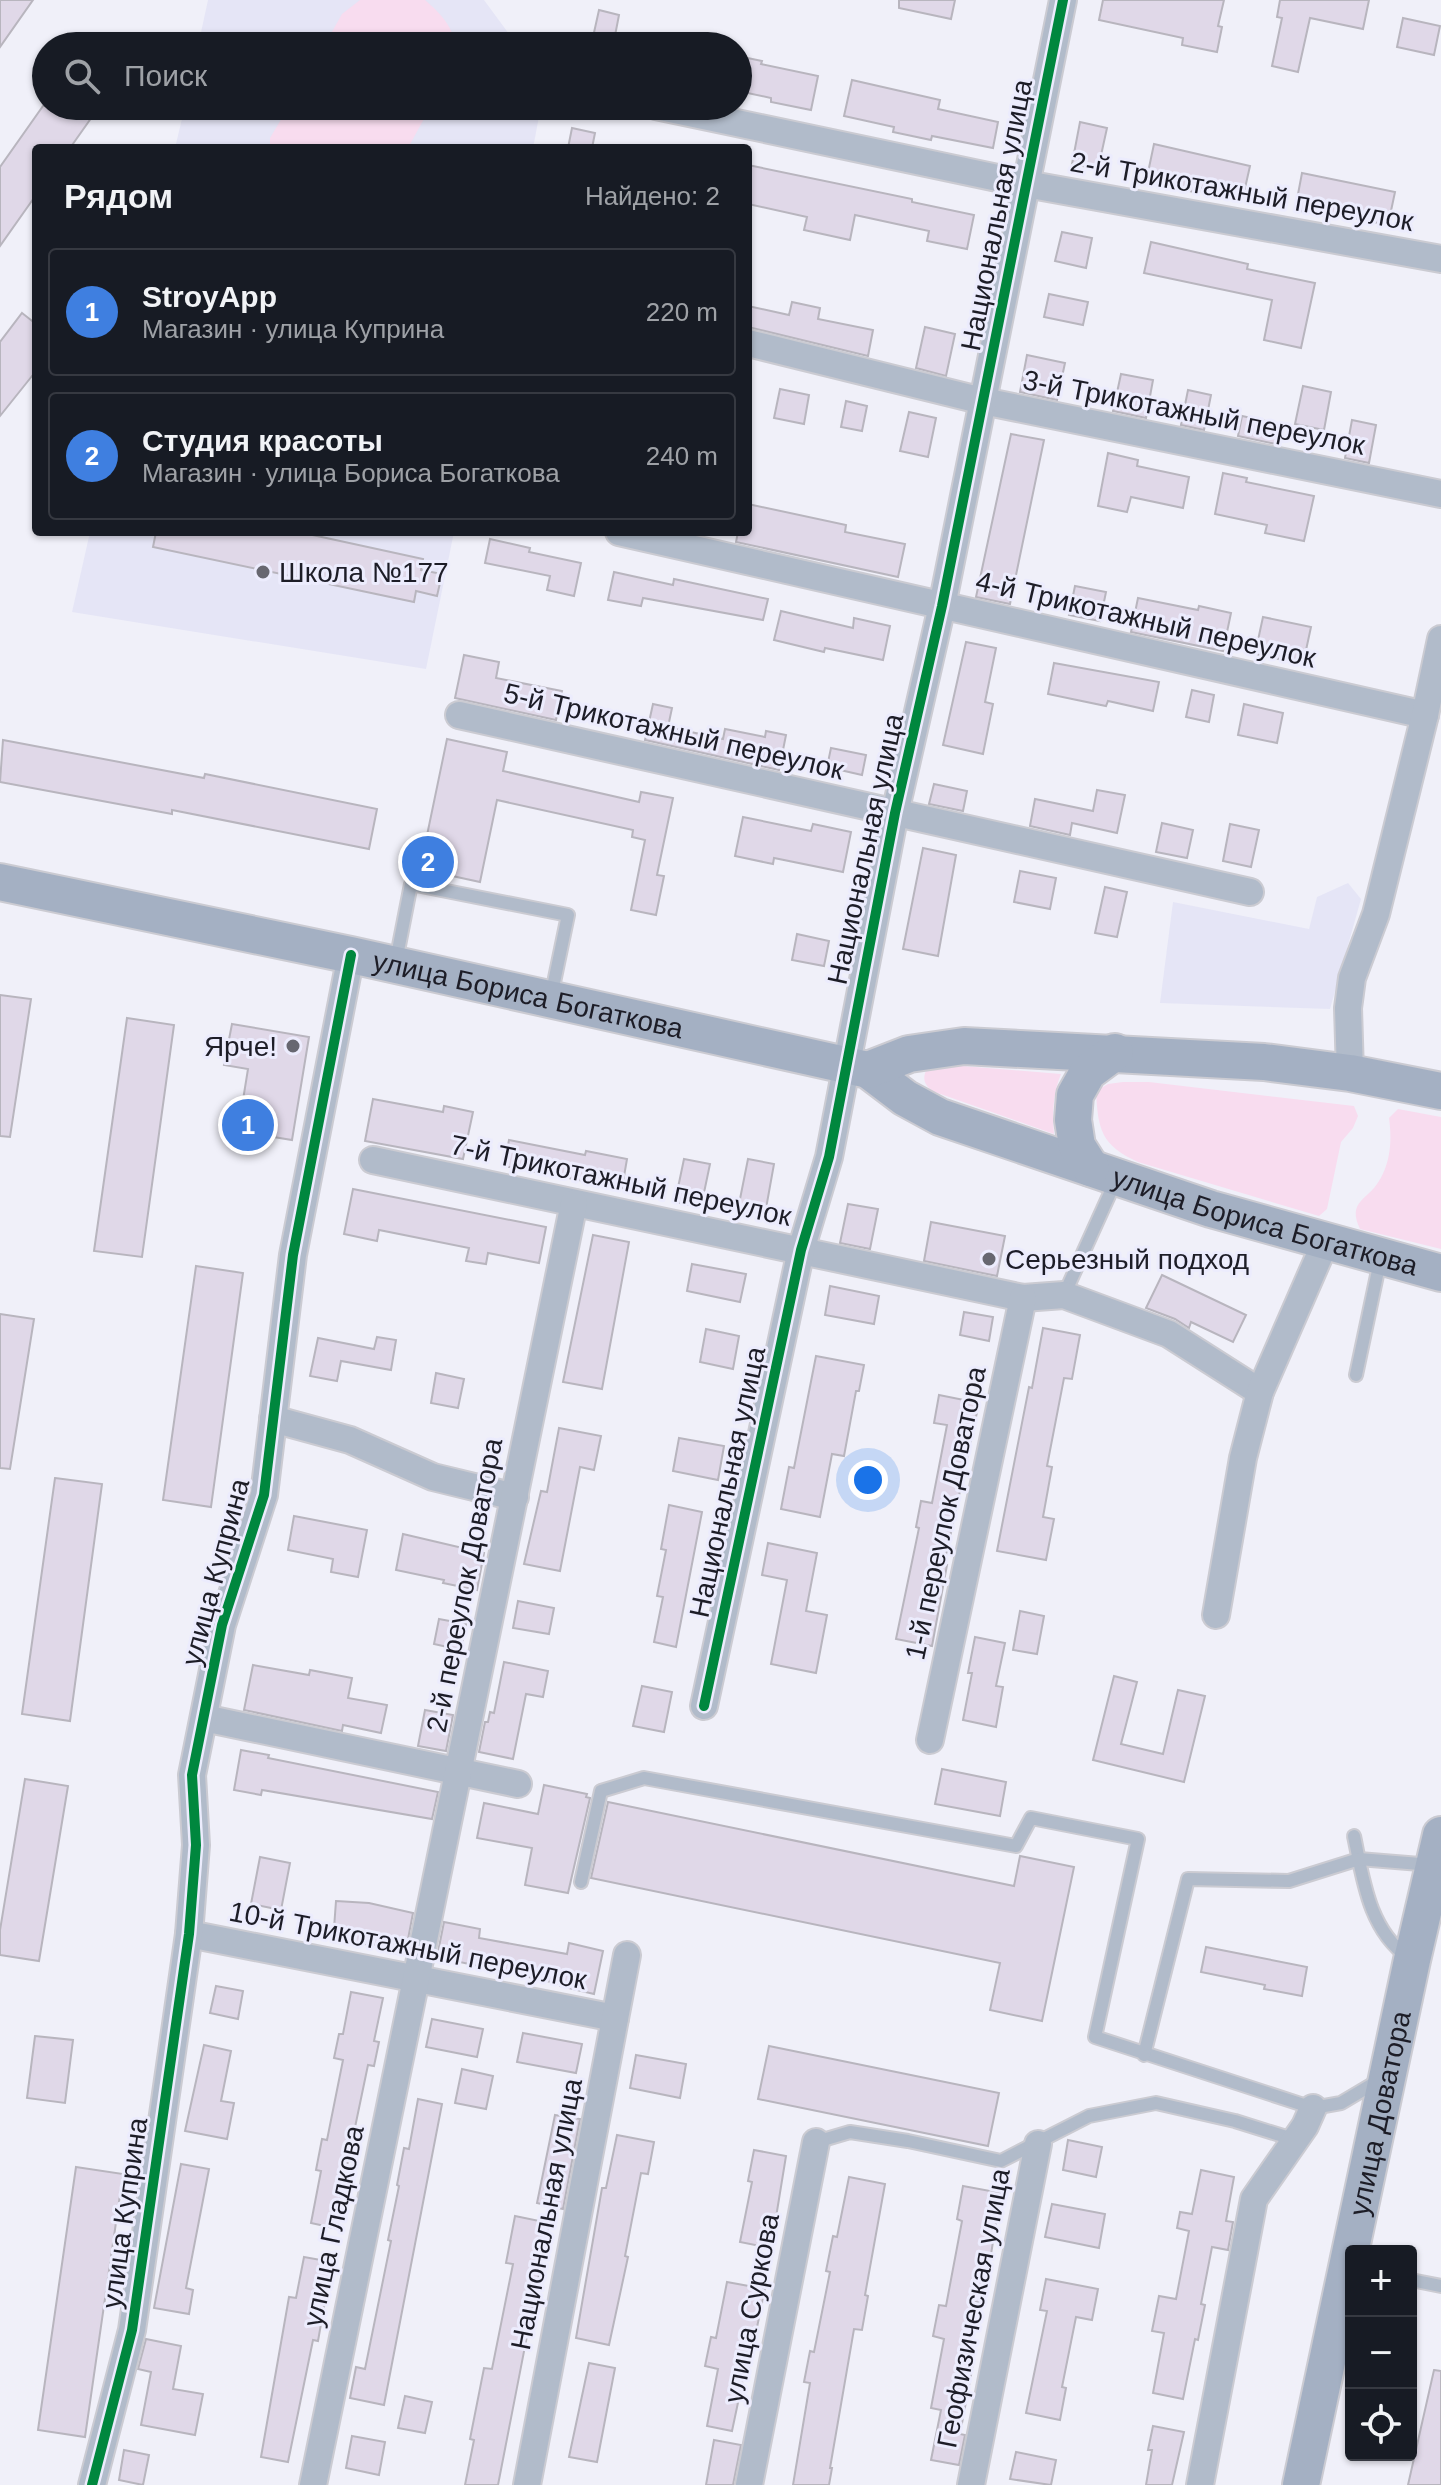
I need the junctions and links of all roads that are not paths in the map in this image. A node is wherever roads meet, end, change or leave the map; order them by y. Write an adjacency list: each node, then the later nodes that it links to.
1 (1063, 0): 3 (street, Национальная улица)
2 (722, 120): 3 (street, 2-й Трикотажный переулок)
3 (1026, 184): 4 (street, 2-й Трикотажный переулок); 6 (street, Национальная улица)
4 (1441, 259)
5 (752, 344): 6 (street, 3-й Трикотажный переулок)
6 (983, 401): 7 (street, 3-й Трикотажный переулок); 9 (street, Национальная улица)
7 (1441, 494)
8 (636, 536): 9 (street, 4-й Трикотажный переулок)
9 (942, 606): 12 (street, 4-й Трикотажный переулок); 13 (street, Национальная улица)
10 (1441, 639): 12 (street)
11 (459, 715): 13 (street, 5-й Трикотажный переулок)
12 (1425, 715): 21 (street)
13 (895, 813): 15 (street, 5-й Трикотажный переулок); 20 (street, Национальная улица)
14 (0, 882): 16 (main road, улица Бориса Богаткова)
15 (1250, 892)
16 (351, 955): 17 (main road, улица Бориса Богаткова); 34 (street, улица Куприна)
17 (395, 965): 18 (main road, улица Бориса Богаткова); 18 (lane)
18 (551, 1000): 20 (main road, улица Бориса Богаткова)
19 (1115, 1052): 20 (main road); 21 (main road); 24 (main road, улица Бориса Богаткова)
20 (857, 1069): 24 (main road, улица Бориса Богаткова); 27 (street, Национальная улица)
21 (1350, 1073): 22 (main road)
22 (1441, 1091)
23 (373, 1160): 25 (street, 7-й Трикотажный переулок)
24 (1104, 1172): 26 (main road, улица Бориса Богаткова); 30 (lane)
25 (574, 1203): 27 (street, 7-й Трикотажный переулок); 35 (street, 2-й переулок Доватора)
26 (1325, 1243): 28 (main road, улица Бориса Богаткова); 33 (street)
27 (801, 1250): 31 (street, 7-й Трикотажный переулок); 37 (street, Национальная улица)
28 (1381, 1258): 29 (main road, улица Бориса Богаткова); 32 (lane)
29 (1441, 1273)
30 (1064, 1295): 31 (street, 7-й Трикотажный переулок); 33 (street, 7-й Трикотажный переулок)
31 (1023, 1298): 39 (street, 1-й переулок Доватора)
32 (1356, 1375)
33 (1260, 1392): 36 (street)
34 (273, 1419): 35 (street); 38 (street, улица Куприна)
35 (515, 1497): 40 (street, 2-й переулок Доватора)
36 (1216, 1615)
37 (704, 1706)
38 (204, 1718): 40 (street); 46 (street, улица Куприна)
39 (930, 1740)
40 (459, 1771): 41 (street); 49 (street, 2-й переулок Доватора)
41 (518, 1784)
42 (1354, 1836): 44 (lane)
43 (1438, 1850): 44 (lane); 48 (main road, улица Доватора)
44 (1359, 1859): 48 (lane); 51 (lane)
45 (581, 1882): 51 (lane)
46 (189, 1934): 49 (street, 10-й Трикотажный переулок); 61 (street, улица Куприна)
47 (627, 1955): 50 (street, Национальная улица)
48 (1412, 1960): 52 (main road, улица Доватора)
49 (416, 1980): 50 (street, 10-й Трикотажный переулок); 62 (street, улица Гладкова)
50 (615, 2018): 63 (street, Национальная улица)
51 (1144, 2055): 53 (lane)
52 (1388, 2075): 53 (lane); 57 (main road, улица Доватора)
53 (1313, 2108): 54 (street)
54 (1296, 2140): 56 (lane); 66 (street)
55 (816, 2142): 56 (lane); 64 (street, улица Суркова)
56 (1038, 2144): 65 (street, Геофизическая улица)
57 (1354, 2245)
58 (1417, 2281): 59 (lane)
59 (1441, 2286)
60 (1345, 2287): 67 (main road, улица Доватора)
61 (92, 2485)
62 (313, 2485)
63 (527, 2485)
64 (749, 2485)
65 (971, 2485)
66 (1200, 2485)
67 (1301, 2485)

